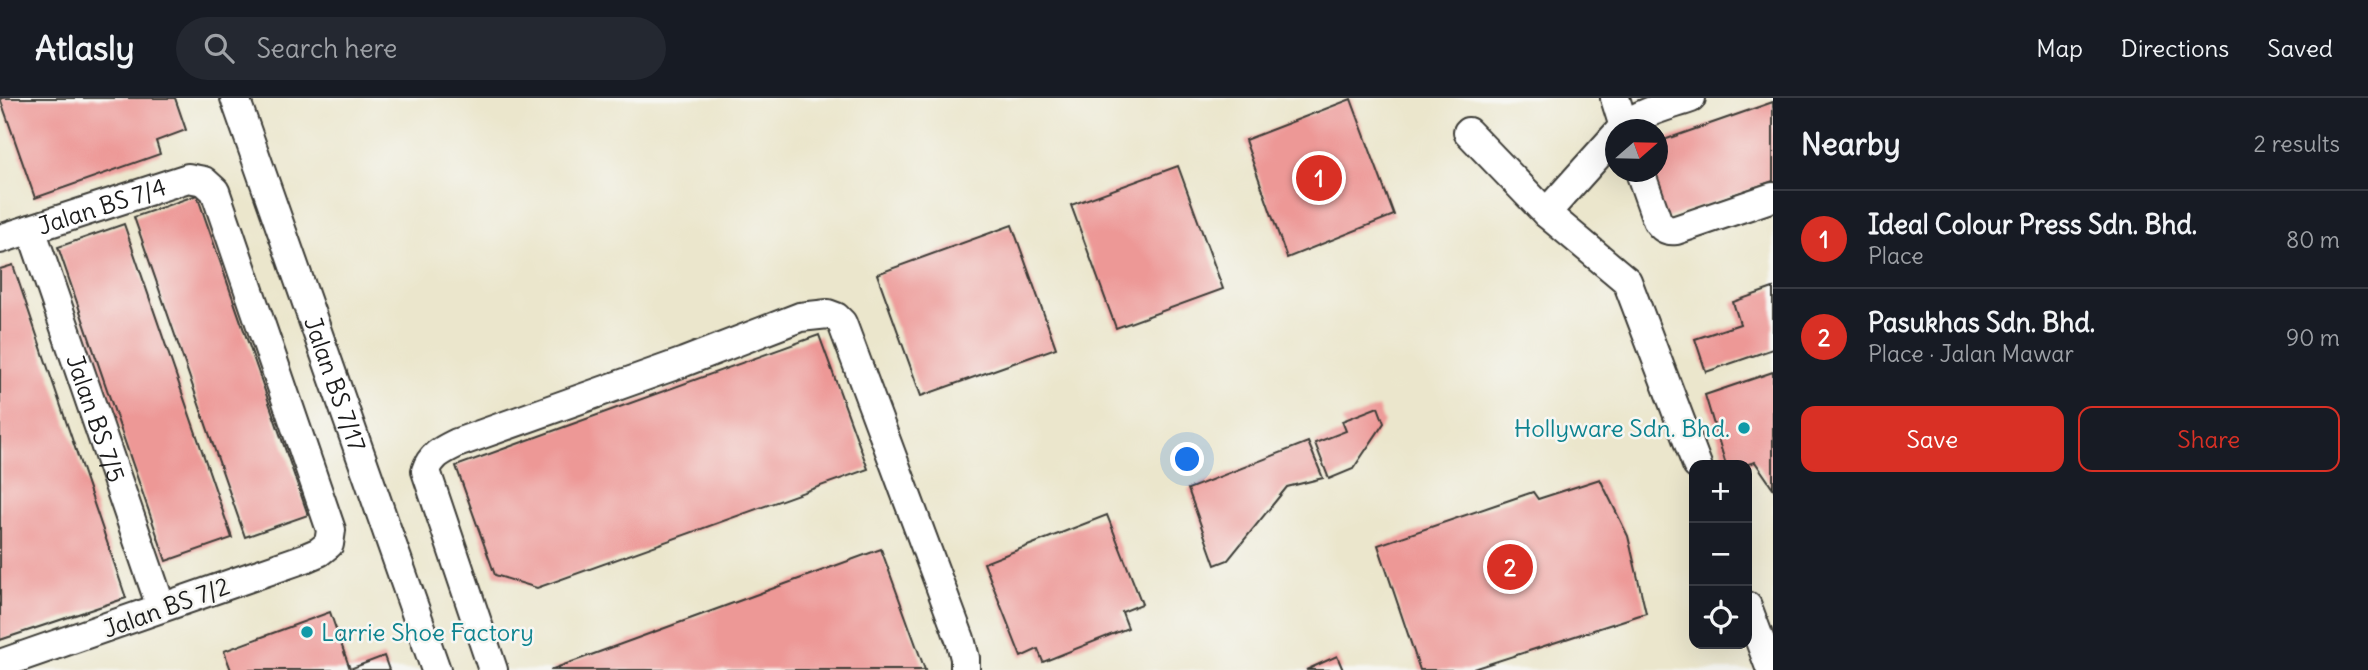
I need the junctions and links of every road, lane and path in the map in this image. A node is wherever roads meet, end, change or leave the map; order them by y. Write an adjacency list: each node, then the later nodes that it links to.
1 (235, 98): 18 (street, Jalan BS 7/17)
2 (1615, 98): 4 (street)
3 (1691, 98): 5 (street)
4 (1619, 119)
5 (1645, 119)
6 (1468, 132): 10 (street)
7 (1605, 148): 10 (street)
8 (1644, 182): 9 (street)
9 (1773, 197)
10 (1546, 213): 13 (street)
11 (31, 229): 12 (street, Jalan BS 7/4); 14 (street, Jalan BS 7/4); 15 (street, Jalan BS 7/5)
12 (0, 240)
13 (1695, 460)
14 (329, 544): 15 (street, Jalan BS 7/2)
15 (161, 607): 17 (street, Jalan BS 7/2)
16 (1752, 619): 21 (street)
17 (0, 664)
18 (436, 670)
19 (493, 670): 20 (street)
20 (965, 670)
21 (1771, 670)

